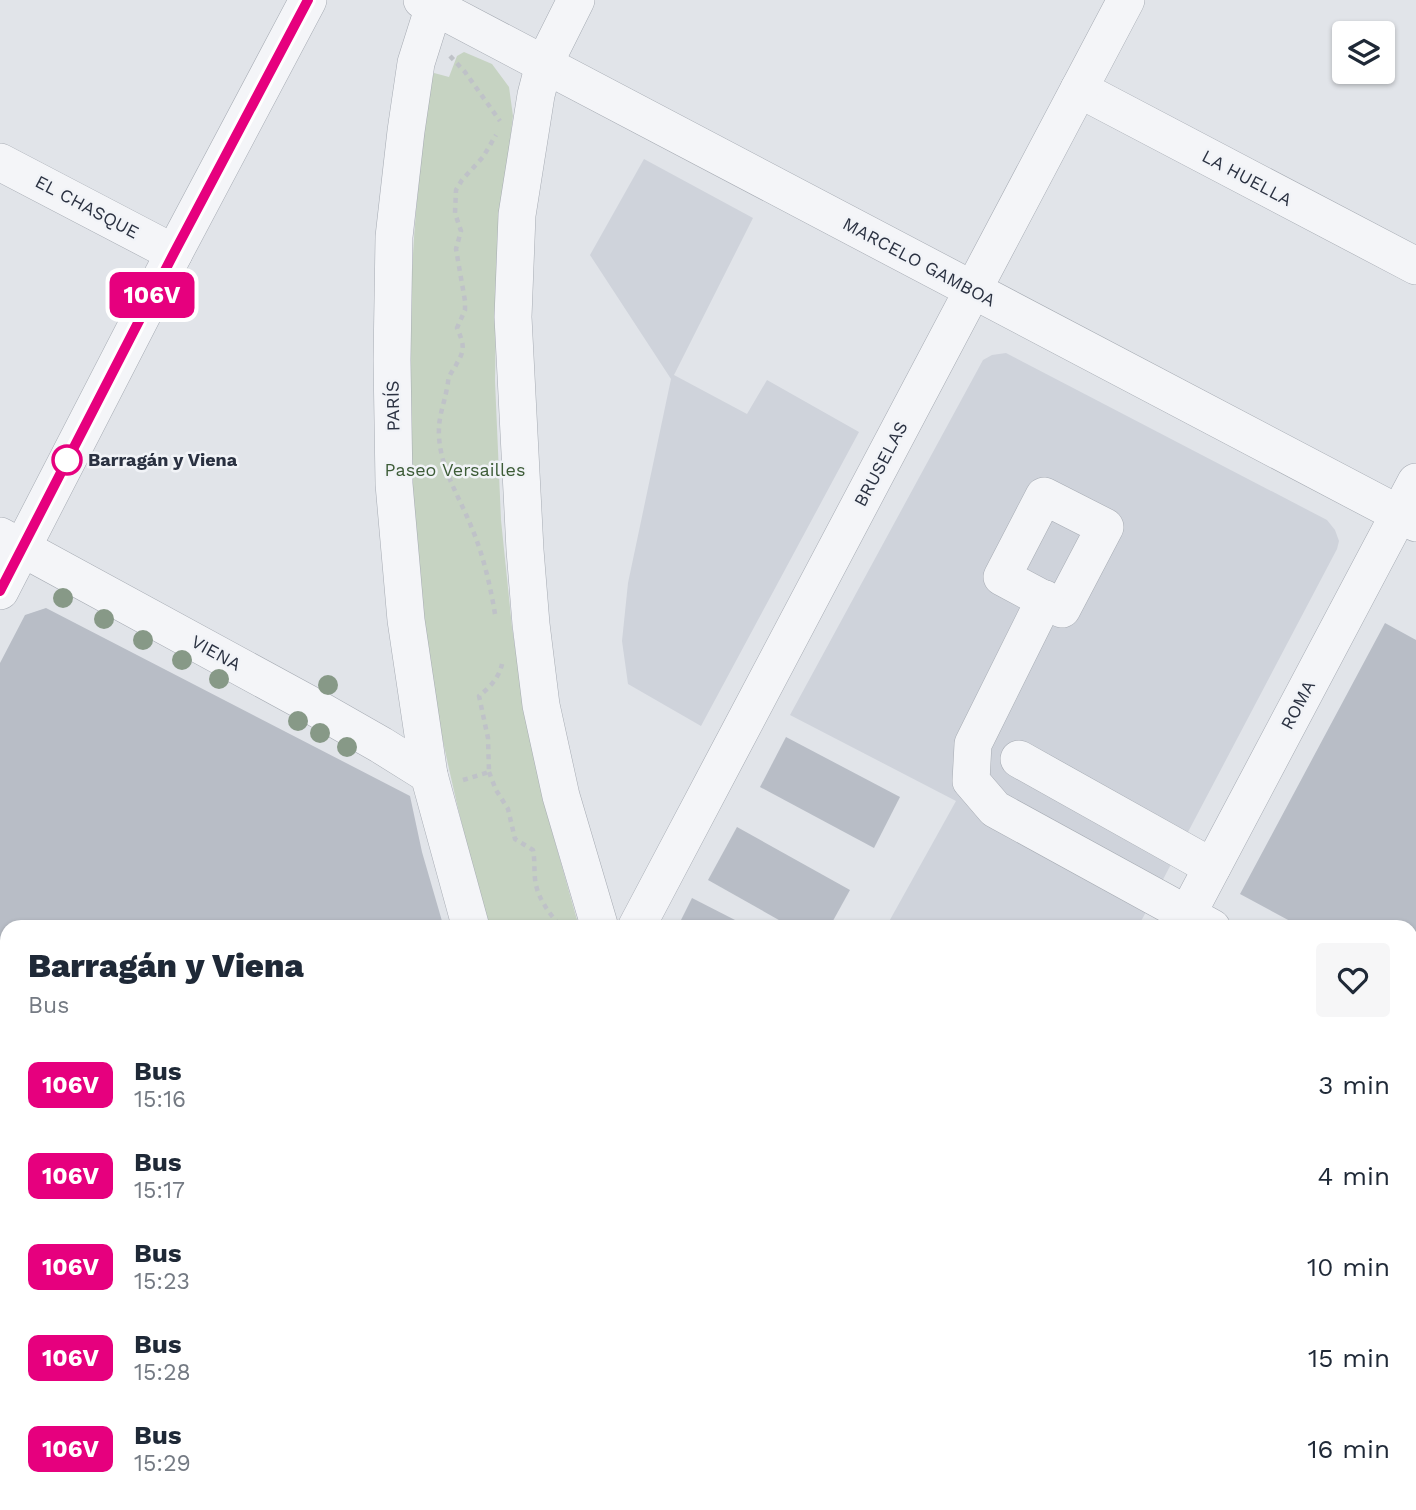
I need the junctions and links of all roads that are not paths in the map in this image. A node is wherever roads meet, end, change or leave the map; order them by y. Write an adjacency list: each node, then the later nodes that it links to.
1 (308, 0): 8 (street)
2 (576, 0): 5 (street)
3 (1126, 0): 6 (street, BRUSELAS)
4 (426, 14): 5 (street, MARCELO GAMBOA); 16 (street, PARÍS)
5 (544, 64): 10 (street, MARCELO GAMBOA); 19 (street)
6 (1079, 89): 9 (street, LA HUELLA); 10 (street, BRUSELAS)
7 (0, 162): 8 (street, EL CHASQUE)
8 (174, 253): 12 (street)
9 (1416, 266)
10 (973, 290): 11 (street, MARCELO GAMBOA); 20 (street, BRUSELAS)
11 (1410, 506): 17 (street, ROMA)
12 (11, 542): 13 (street); 16 (street, VIENA)
13 (0, 591)
14 (1045, 599): 21 (street)
15 (1019, 759): 17 (street)
16 (430, 782): 18 (street, PARÍS)
17 (1212, 867): 22 (street, ROMA)
18 (469, 920)
19 (598, 920)
20 (640, 920)
21 (1188, 920)
22 (1194, 920)

